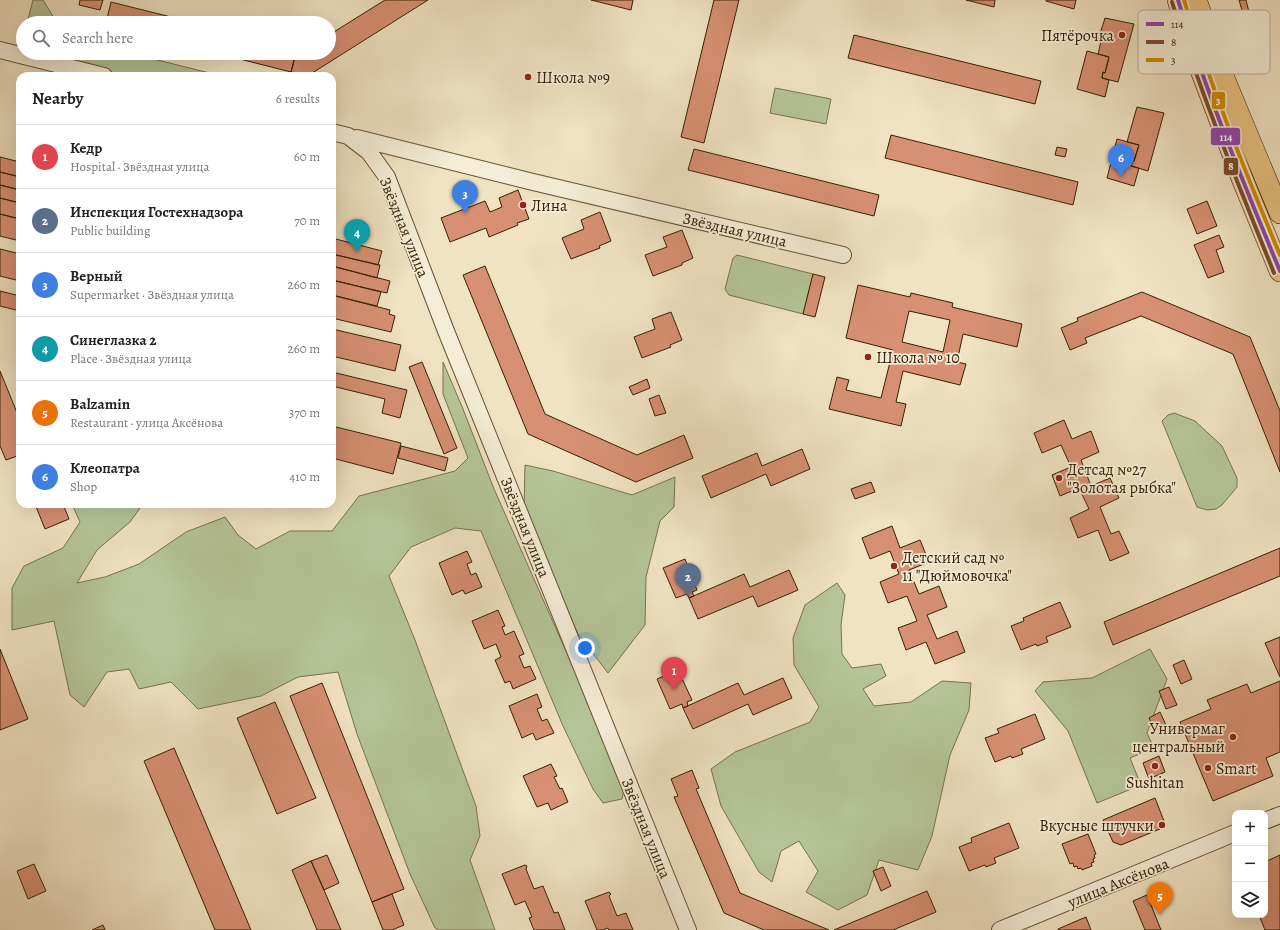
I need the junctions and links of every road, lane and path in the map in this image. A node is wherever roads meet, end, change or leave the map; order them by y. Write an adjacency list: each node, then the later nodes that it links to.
1 (1178, 0): 3 (main road)
2 (1196, 0): 4 (main road)
3 (1181, 10)
4 (1200, 10)
5 (0, 50): 6 (street)
6 (16, 54)
7 (40, 60): 8 (street)
8 (88, 72)
9 (1202, 74): 15 (main road)
10 (1222, 74): 13 (main road)
11 (336, 133): 12 (street, Звёздная улица)
12 (348, 136): 14 (street, Звёздная улица); 19 (street, Звёздная улица)
13 (1280, 213)
14 (843, 255)
15 (1280, 271)
16 (1280, 815): 17 (street)
17 (1268, 820)
18 (1232, 834): 20 (street, улица Аксёнова)
19 (688, 930)
20 (1000, 930)

